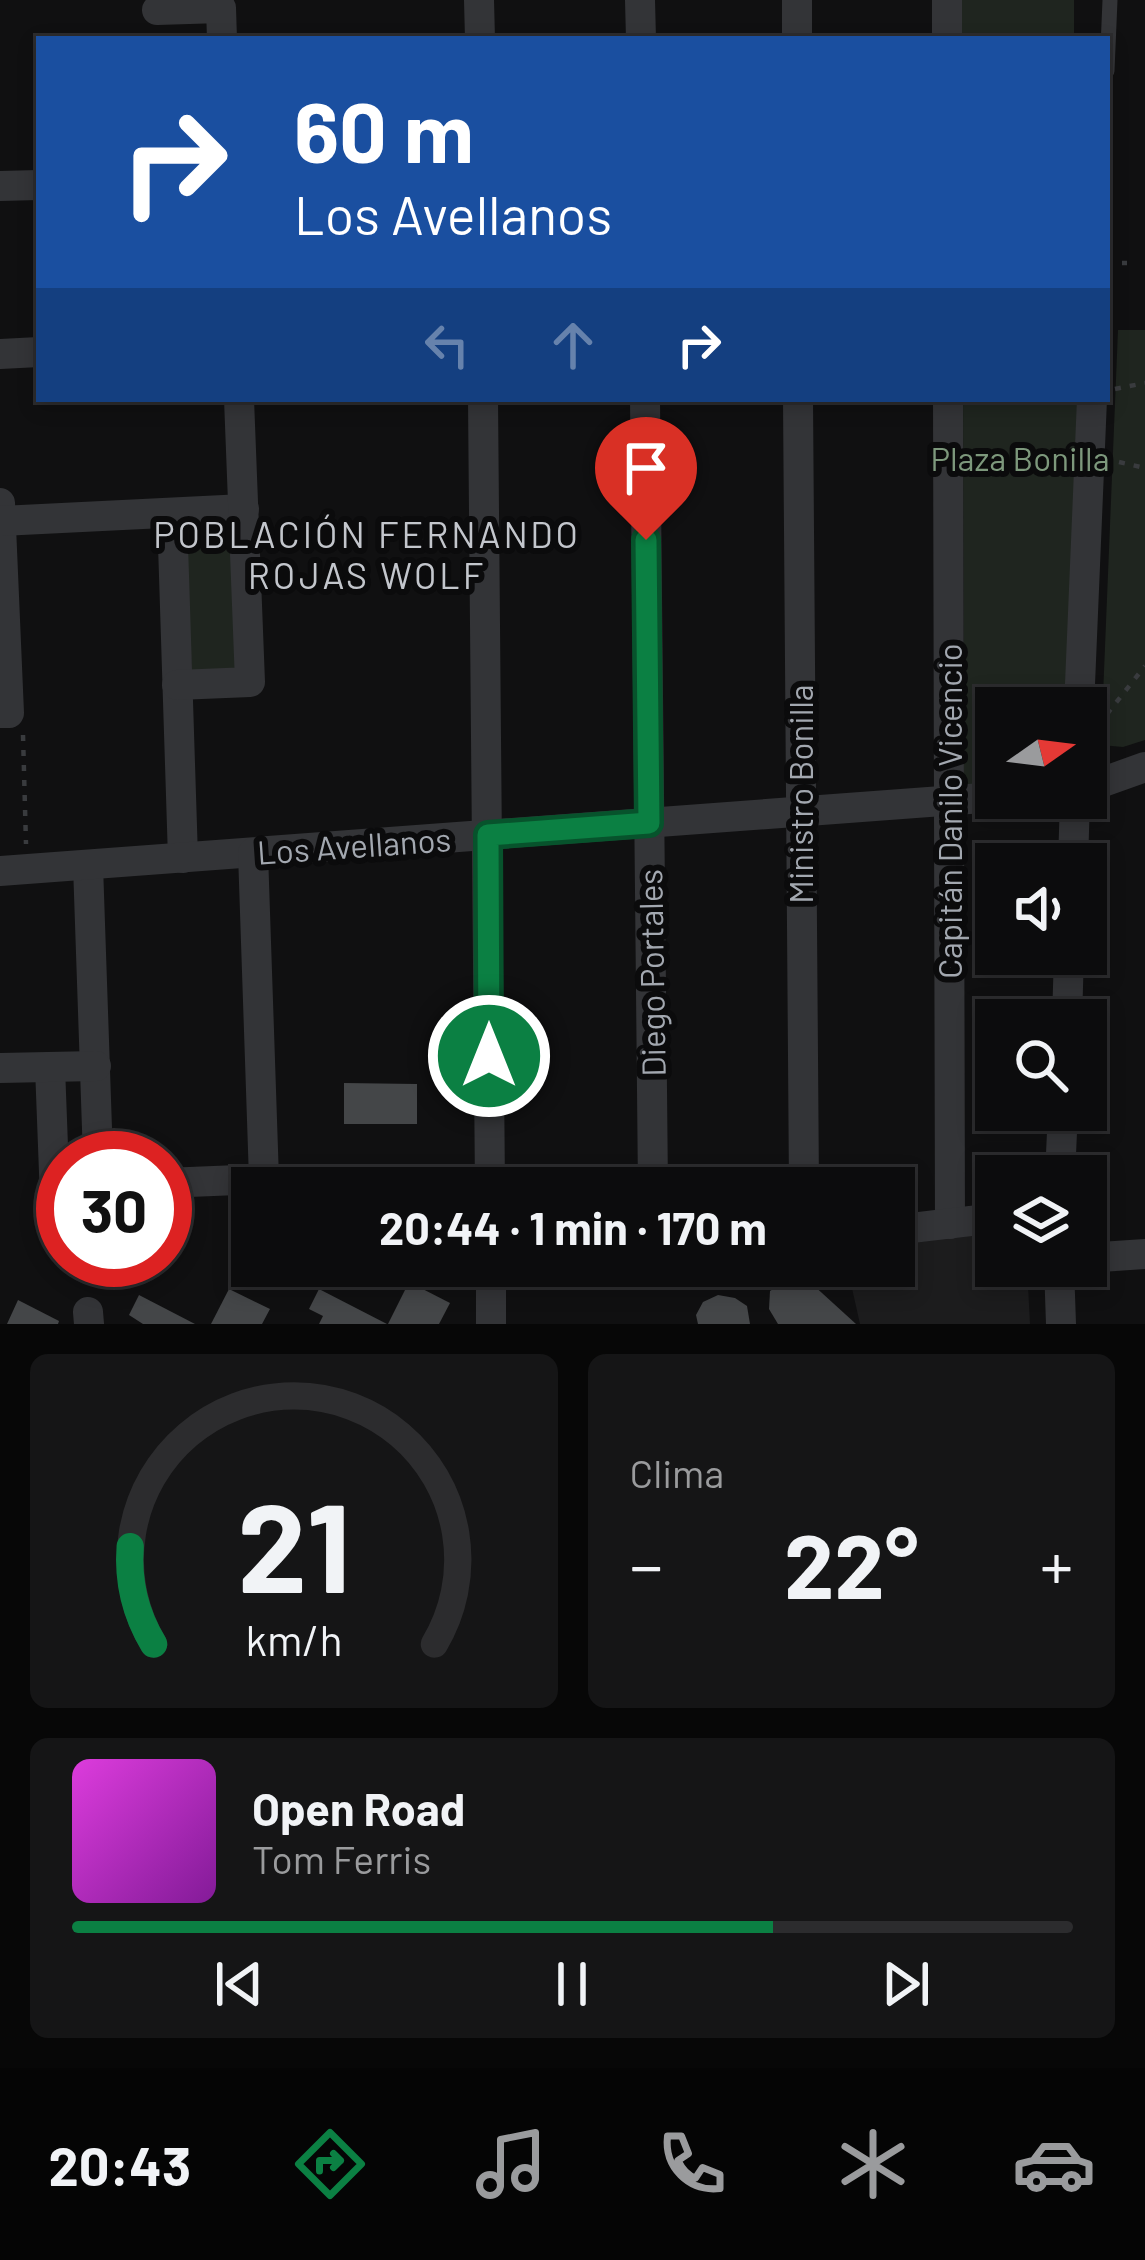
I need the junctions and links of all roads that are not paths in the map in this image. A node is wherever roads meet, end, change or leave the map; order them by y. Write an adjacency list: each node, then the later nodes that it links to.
1 (479, 0): 8 (street)
2 (640, 0): 9 (street)
3 (797, 0): 10 (street)
4 (947, 0): 11 (street)
5 (1110, 0): 12 (lane)
6 (158, 16): 7 (street)
7 (223, 36)
8 (480, 36)
9 (641, 36)
10 (797, 36)
11 (947, 36)
12 (1108, 36)
13 (36, 185): 14 (street)
14 (0, 186)
15 (36, 352): 16 (street)
16 (0, 354)
17 (239, 402): 24 (street)
18 (483, 402): 36 (street)
19 (645, 402): 35 (street, Diego Portales)
20 (798, 402): 34 (street, Ministro Bonilla)
21 (948, 402): 33 (street, Capitán Danilo Vicencio)
22 (1092, 402): 28 (street)
23 (0, 503): 26 (street)
24 (244, 509): 25 (street); 27 (street)
25 (172, 513): 26 (street); 27 (street)
26 (1, 537): 29 (street)
27 (177, 685): 38 (street)
28 (1090, 687)
29 (4, 713)
30 (1145, 767): 31 (street)
31 (1107, 781)
32 (975, 799): 33 (street, Los Avellanos)
33 (950, 801): 34 (street, Los Avellanos); 51 (street, Capitán Danilo Vicencio)
34 (800, 812): 35 (street, Los Avellanos); 48 (street, Ministro Bonilla)
35 (649, 823): 36 (street, Los Avellanos); 47 (street, Diego Portales)
36 (488, 835): 37 (street, Los Avellanos); 46 (street)
37 (253, 853): 38 (street, Los Avellanos); 49 (street)
38 (183, 857): 39 (street, Los Avellanos)
39 (88, 865): 40 (street, Los Avellanos); 41 (street)
40 (14, 870)
41 (96, 1066): 42 (street); 45 (street)
42 (50, 1067): 43 (street); 44 (street)
43 (0, 1068)
44 (54, 1131)
45 (97, 1131)
46 (490, 1167)
47 (653, 1167)
48 (804, 1167)
49 (192, 1182)
50 (975, 1221): 51 (street)
51 (950, 1224): 52 (street)
52 (915, 1228)
53 (1145, 1254): 54 (street)
54 (1107, 1257)
55 (491, 1287): 57 (street)
56 (1060, 1287): 58 (street)
57 (491, 1324)
58 (1061, 1324)

